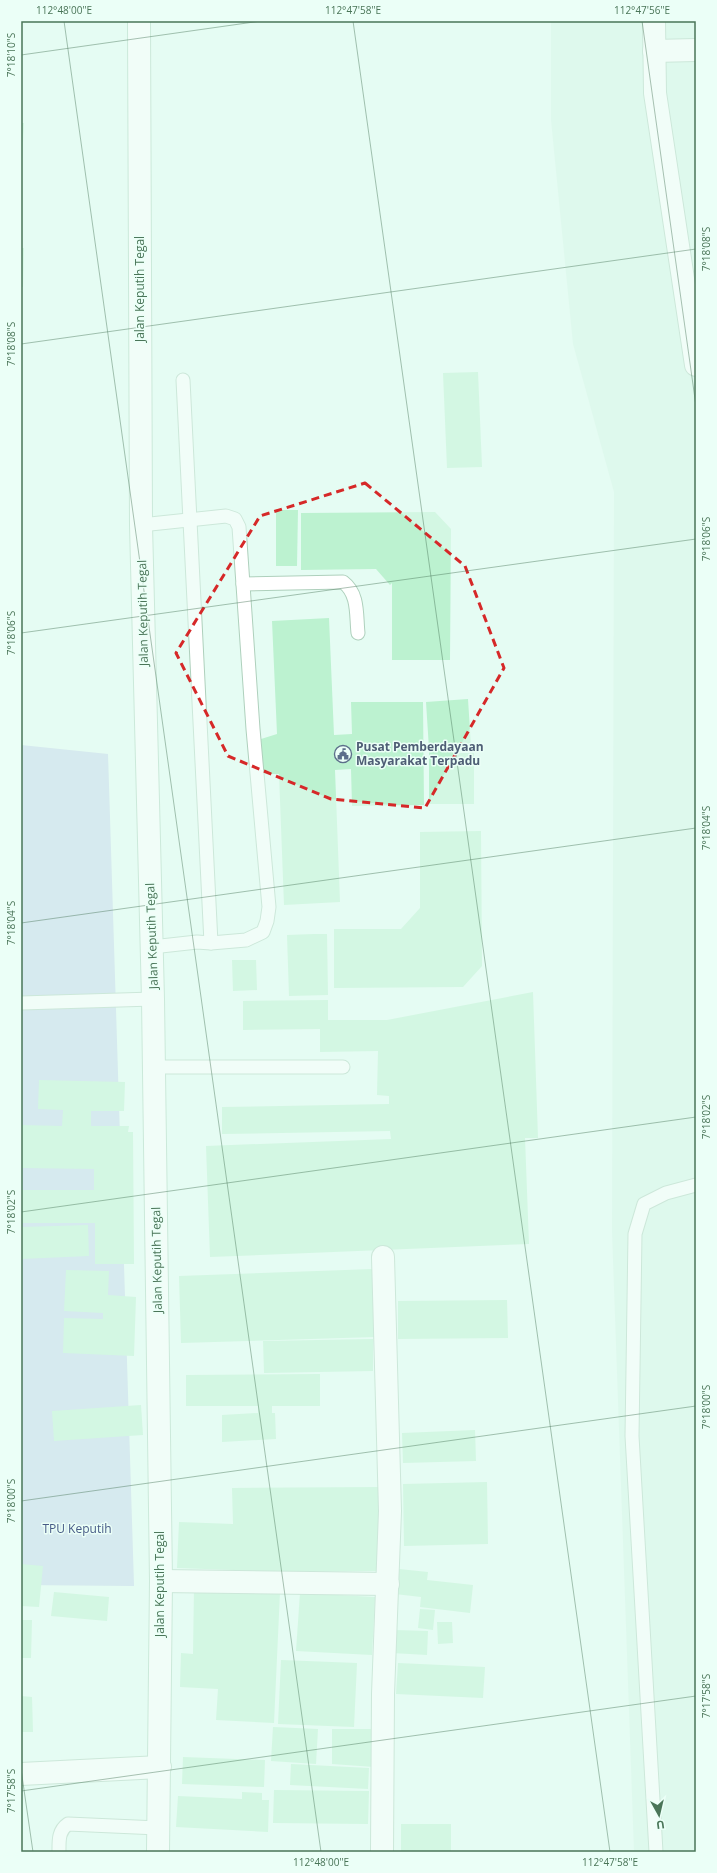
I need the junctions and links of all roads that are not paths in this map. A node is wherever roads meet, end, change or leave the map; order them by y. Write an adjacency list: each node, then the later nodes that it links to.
1 (139, 21): 9 (main road, Jalan Keputih Tegal)
2 (654, 21): 3 (main road)
3 (654, 50): 4 (main road); 5 (main road)
4 (696, 50)
5 (688, 254): 6 (main road)
6 (696, 365)
7 (183, 380): 8 (lane)
8 (191, 519): 9 (lane); 10 (lane); 12 (lane)
9 (141, 525): 13 (main road, Jalan Keputih Tegal)
10 (243, 584): 11 (lane); 12 (lane)
11 (358, 633)
12 (212, 943): 13 (lane)
13 (152, 947): 14 (main road, Jalan Keputih Tegal)
14 (153, 999): 15 (lane); 17 (main road, Jalan Keputih Tegal)
15 (21, 1003)
16 (343, 1066): 17 (lane)
17 (154, 1067): 20 (main road, Jalan Keputih Tegal)
18 (696, 1185): 28 (lane)
19 (383, 1257): 21 (main road)
20 (161, 1581): 21 (main road); 22 (main road, Jalan Keputih Tegal)
21 (388, 1584): 27 (main road)
22 (160, 1767): 23 (main road); 24 (main road, Jalan Keputih Tegal)
23 (21, 1774)
24 (158, 1828): 25 (lane); 26 (main road, Jalan Keputih Tegal)
25 (59, 1852)
26 (158, 1852)
27 (382, 1852)
28 (656, 1852)

